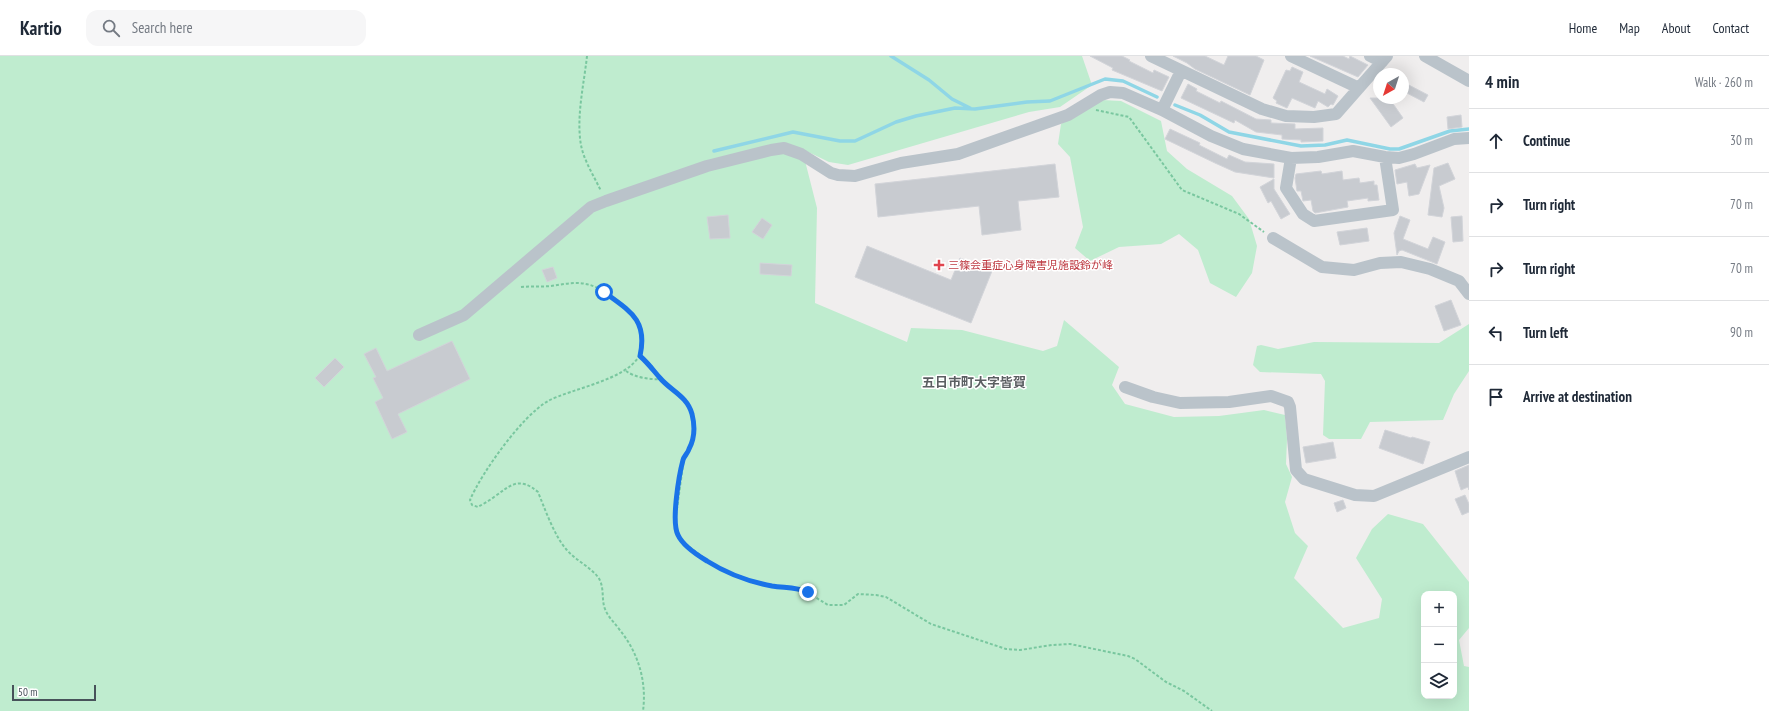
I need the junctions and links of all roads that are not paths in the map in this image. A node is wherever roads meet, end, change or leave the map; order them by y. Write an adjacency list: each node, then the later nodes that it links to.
1 (1151, 56): 6 (street)
2 (1291, 56): 8 (street)
3 (1370, 56): 5 (street)
4 (1425, 56): 7 (street)
5 (1384, 59): 8 (street)
6 (1181, 71): 8 (street); 9 (street)
7 (1469, 81)
8 (1359, 88)
9 (1162, 110): 12 (street); 15 (street)
10 (1469, 138): 11 (street)
11 (1385, 157): 12 (street); 12 (street)
12 (1291, 158)
13 (1273, 238): 14 (street)
14 (1469, 294)
15 (419, 335)
16 (1125, 387): 17 (street)
17 (1469, 457)

